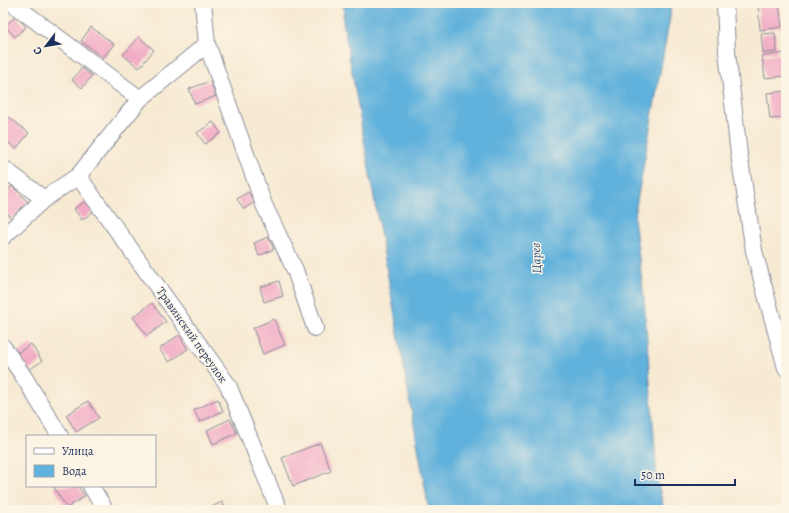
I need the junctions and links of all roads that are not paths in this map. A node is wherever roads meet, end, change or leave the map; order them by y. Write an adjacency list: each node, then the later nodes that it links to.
1 (12, 3): 5 (street)
2 (203, 3): 4 (street)
3 (724, 3): 10 (street)
4 (207, 44): 5 (street); 11 (street)
5 (140, 99): 7 (street)
6 (3, 168): 8 (street)
7 (78, 176): 8 (street); 17 (street, Травинский переулок)
8 (44, 199): 9 (street)
9 (3, 237)
10 (780, 325): 13 (street)
11 (315, 328)
12 (3, 347): 14 (street)
13 (786, 368)
14 (59, 435)
15 (91, 487): 16 (street)
16 (105, 510)
17 (279, 510)

